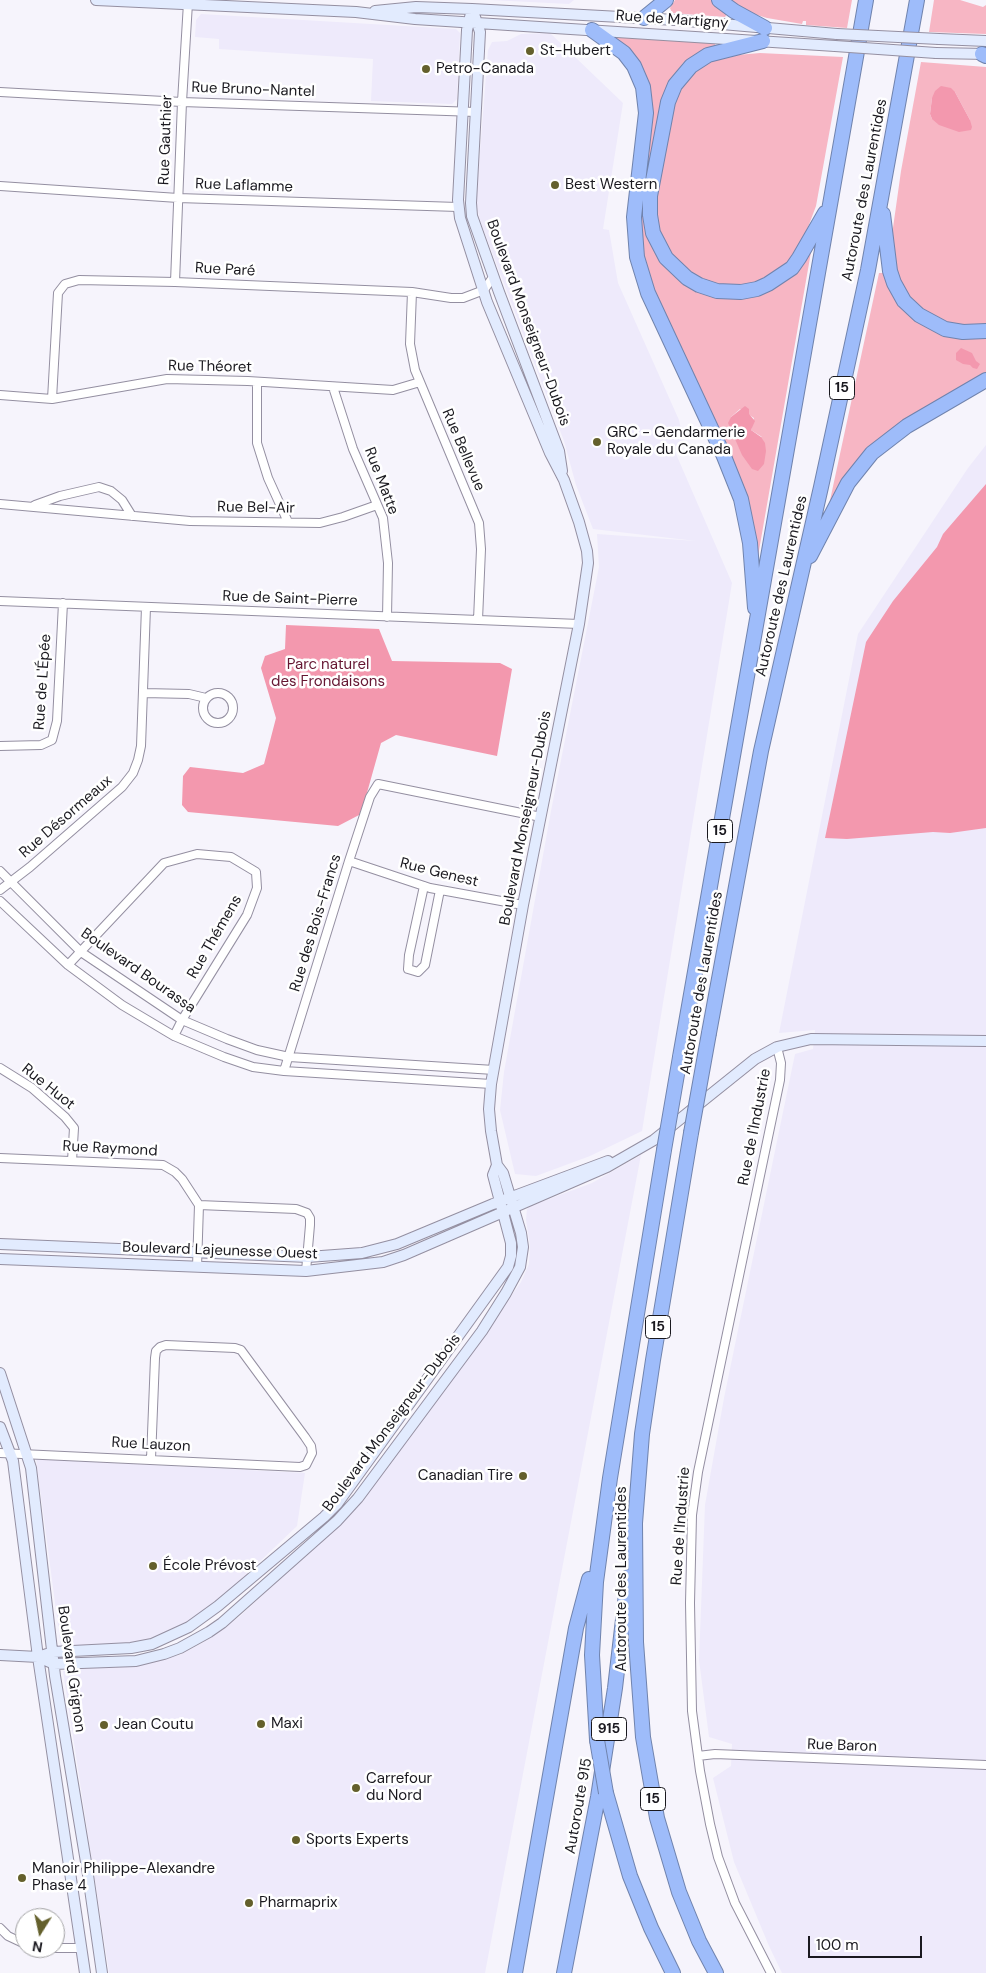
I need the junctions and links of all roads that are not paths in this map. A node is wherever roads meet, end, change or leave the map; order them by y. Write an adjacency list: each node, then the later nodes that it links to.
1 (96, 0): 6 (street, Rue de Martigny)
2 (666, 0): 9 (highway)
3 (719, 0): 12 (highway)
4 (866, 0): 21 (highway, Autoroute des Laurentides / 15)
5 (917, 0): 20 (highway, Autoroute des Laurentides / 15)
6 (188, 2): 8 (street, Rue de Martigny); 15 (street, Rue Gauthier)
7 (472, 9): 8 (street, Rue de Martigny); 9 (street, Rue de Martigny); 10 (street, Boulevard Monseigneur-Dubois)
8 (356, 12): 10 (street, Rue de Martigny)
9 (644, 18): 12 (street, Rue de Martigny)
10 (473, 22): 11 (street, Rue de Martigny); 16 (street, Boulevard Monseigneur-Dubois); 17 (street, Boulevard Monseigneur-Dubois)
11 (592, 30): 12 (street, Rue de Martigny); 47 (highway)
12 (764, 34): 13 (street, Rue de Martigny, bridge); 13 (street, Rue de Martigny, bridge); 21 (highway)
13 (985, 51)
14 (0, 92): 15 (street, Rue Bruno-Nantel)
15 (182, 102): 16 (street, Rue Bruno-Nantel); 19 (street, Rue Gauthier)
16 (463, 112): 17 (street, Rue Bruno-Nantel); 22 (street, Boulevard Monseigneur-Dubois)
17 (476, 112): 23 (street, Boulevard Monseigneur-Dubois)
18 (0, 186): 19 (street, Rue Laflamme)
19 (178, 198): 22 (street, Rue Laflamme); 24 (street, Rue Gauthier)
20 (881, 198): 27 (highway); 40 (highway, Autoroute des Laurentides / 15)
21 (830, 204): 47 (highway, Autoroute des Laurentides / 15)
22 (458, 207): 25 (street, Boulevard Monseigneur-Dubois)
23 (493, 277): 25 (street); 34 (street, Boulevard Monseigneur-Dubois)
24 (175, 282): 26 (street, Rue Paré); 33 (street, Rue Paré)
25 (484, 290): 26 (street, Rue Paré); 34 (street, Boulevard Monseigneur-Dubois)
26 (412, 292): 30 (street, Rue Bellevue)
27 (986, 330)
28 (986, 380): 40 (highway)
29 (257, 382): 31 (street, Rue Théoret); 33 (street, Rue Théoret); 39 (street)
30 (420, 382): 31 (street, Rue Théoret); 45 (street, Rue Bellevue)
31 (333, 387): 36 (street, Rue Matte)
32 (0, 395): 33 (street, Rue Théoret)
33 (52, 399)
34 (564, 480): 46 (street, Boulevard Monseigneur-Dubois)
35 (0, 504): 37 (street, Rue Bel-Air)
36 (377, 505): 39 (street, Rue Bel-Air); 44 (street, Rue Matte)
37 (31, 506): 38 (street, Rue Bel-Air); 38 (street, Rue Bel-Air)
38 (132, 516): 39 (street, Rue Bel-Air)
39 (288, 522)
40 (800, 577): 89 (highway, Autoroute des Laurentides / 15, bridge)
41 (0, 601): 42 (street, Rue de Saint-Pierre)
42 (63, 603): 43 (street, Rue de Saint-Pierre); 50 (street, Rue de L'Épée)
43 (146, 607): 44 (street, Rue de Saint-Pierre); 48 (street, Rue Désormeaux)
44 (387, 617): 45 (street, Rue de Saint-Pierre)
45 (478, 620): 46 (street, Rue de Saint-Pierre)
46 (579, 624): 51 (street, Boulevard Monseigneur-Dubois)
47 (757, 628): 90 (highway, Autoroute des Laurentides / 15, bridge)
48 (144, 693): 49 (street); 54 (street, Rue Désormeaux)
49 (206, 698): 49 (street)
50 (0, 746)
51 (541, 817): 52 (street, Rue des Bois-Francs); 59 (street, Boulevard Monseigneur-Dubois)
52 (349, 861): 55 (street, Rue Genest); 66 (street, Rue des Bois-Francs)
53 (0, 871): 54 (street, Boulevard Bourassa)
54 (10, 882): 56 (street, Rue Désormeaux); 60 (street, Boulevard Bourassa)
55 (424, 886): 57 (street, Rue Genest); 57 (street)
56 (0, 890)
57 (440, 890): 59 (street, Rue Genest)
58 (0, 901): 61 (street)
59 (523, 905): 68 (street, Boulevard Monseigneur-Dubois)
60 (81, 952): 61 (street, Rue Thémens); 62 (street, Boulevard Bourassa); 62 (street, Rue Thémens)
61 (68, 965): 63 (street)
62 (182, 1020): 63 (street, Rue Thémens); 66 (street, Boulevard Bourassa)
63 (174, 1036): 69 (street)
64 (986, 1041): 65 (street, Boulevard Lajeunesse Ouest)
65 (777, 1047): 75 (street, Boulevard Lajeunesse Ouest); 95 (street, Rue de l'Industrie)
66 (289, 1057): 68 (street, Boulevard Bourassa); 69 (street, Rue des Bois-Francs)
67 (0, 1068): 72 (street, Rue Huot)
68 (494, 1070): 70 (street, Boulevard Monseigneur-Dubois)
69 (284, 1071): 70 (street)
70 (491, 1084): 73 (street, Boulevard Monseigneur-Dubois)
71 (0, 1158): 72 (street, Rue Raymond)
72 (72, 1161): 76 (street, Rue Raymond)
73 (497, 1165): 74 (street, Boulevard Monseigneur-Dubois); 75 (street, Boulevard Monseigneur-Dubois)
74 (500, 1202): 75 (street, Boulevard Lajeunesse Ouest); 77 (street, Boulevard Monseigneur-Dubois); 80 (street, Boulevard Lajeunesse Ouest)
75 (512, 1203): 77 (street, Boulevard Lajeunesse Ouest); 94 (street, Boulevard Monseigneur-Dubois)
76 (199, 1205): 79 (street); 80 (street)
77 (503, 1212): 83 (street, Boulevard Lajeunesse Ouest); 91 (street, Boulevard Monseigneur-Dubois)
78 (0, 1244): 79 (street, Boulevard Lajeunesse Ouest)
79 (197, 1252): 80 (street, Boulevard Lajeunesse Ouest); 82 (street)
80 (308, 1256): 83 (street)
81 (0, 1259): 82 (street, Boulevard Lajeunesse Ouest)
82 (197, 1267): 83 (street, Boulevard Lajeunesse Ouest)
83 (306, 1271)
84 (0, 1373): 87 (street, Boulevard Grignon)
85 (0, 1427): 86 (street, Boulevard Grignon)
86 (5, 1453): 87 (street, Rue Lauzon); 93 (street, Boulevard Grignon)
87 (27, 1453): 88 (street, Rue Lauzon); 91 (street, Boulevard Grignon)
88 (151, 1459): 88 (street, Rue Lauzon)
89 (635, 1523): 104 (highway, Autoroute 915 / 915); 106 (highway, Autoroute des Laurentides / 15)
90 (603, 1527): 103 (highway); 105 (highway, Autoroute des Laurentides / 15, bridge)
91 (53, 1652): 93 (street, Boulevard Monseigneur-Dubois); 94 (street, Boulevard Grignon)
92 (0, 1655): 93 (street, Boulevard Monseigneur-Dubois)
93 (38, 1657): 94 (street, Boulevard Monseigneur-Dubois); 100 (street, Boulevard Grignon)
94 (54, 1664): 102 (street, Boulevard Grignon)
95 (698, 1756): 96 (street, Rue Baron); 107 (street, Rue de l'Industrie)
96 (986, 1765)
97 (0, 1928): 98 (street)
98 (15, 1939)
99 (65, 1948): 100 (street)
100 (80, 1948): 101 (street, Boulevard Grignon)
101 (85, 1973)
102 (102, 1973)
103 (515, 1973)
104 (564, 1973)
105 (673, 1973)
106 (716, 1973)
107 (771, 1973)

